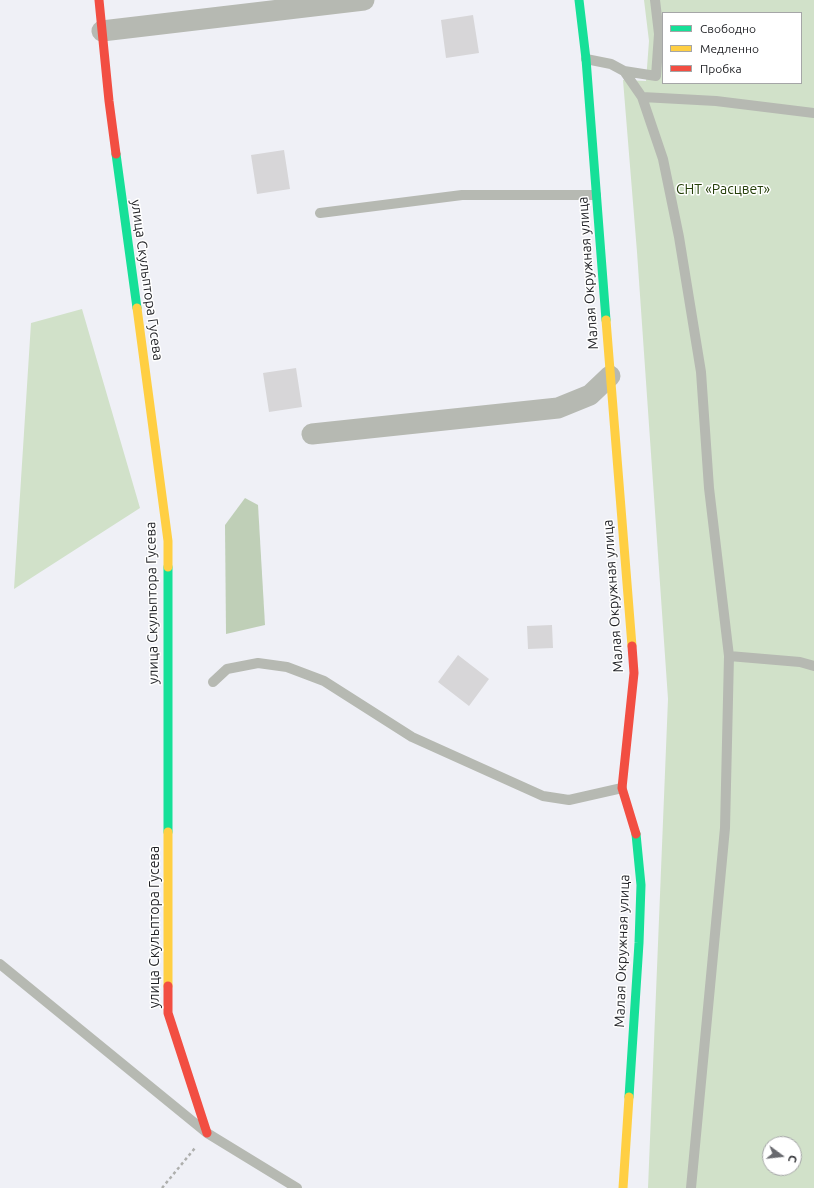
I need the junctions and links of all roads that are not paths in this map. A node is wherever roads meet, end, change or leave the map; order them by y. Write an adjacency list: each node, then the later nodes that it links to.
1 (99, 0): 5 (street, улица Скульптора Гусева)
2 (364, 0): 5 (street)
3 (579, 0): 6 (street, Малая Окружная улица)
4 (654, 0): 7 (lane)
5 (102, 31): 19 (street, улица Скульптора Гусева)
6 (586, 59): 7 (lane); 10 (street, Малая Окружная улица)
7 (624, 71): 8 (lane)
8 (642, 97): 9 (lane); 14 (lane)
9 (814, 113)
10 (596, 195): 11 (lane); 12 (street, Малая Окружная улица)
11 (320, 213)
12 (610, 376): 13 (street); 17 (street, Малая Окружная улица)
13 (312, 434)
14 (729, 656): 15 (lane); 22 (lane)
15 (814, 666)
16 (213, 682): 17 (lane)
17 (622, 788): 21 (street, Малая Окружная улица)
18 (0, 964): 19 (lane)
19 (207, 1133): 20 (lane)
20 (296, 1188)
21 (623, 1188)
22 (691, 1188)

